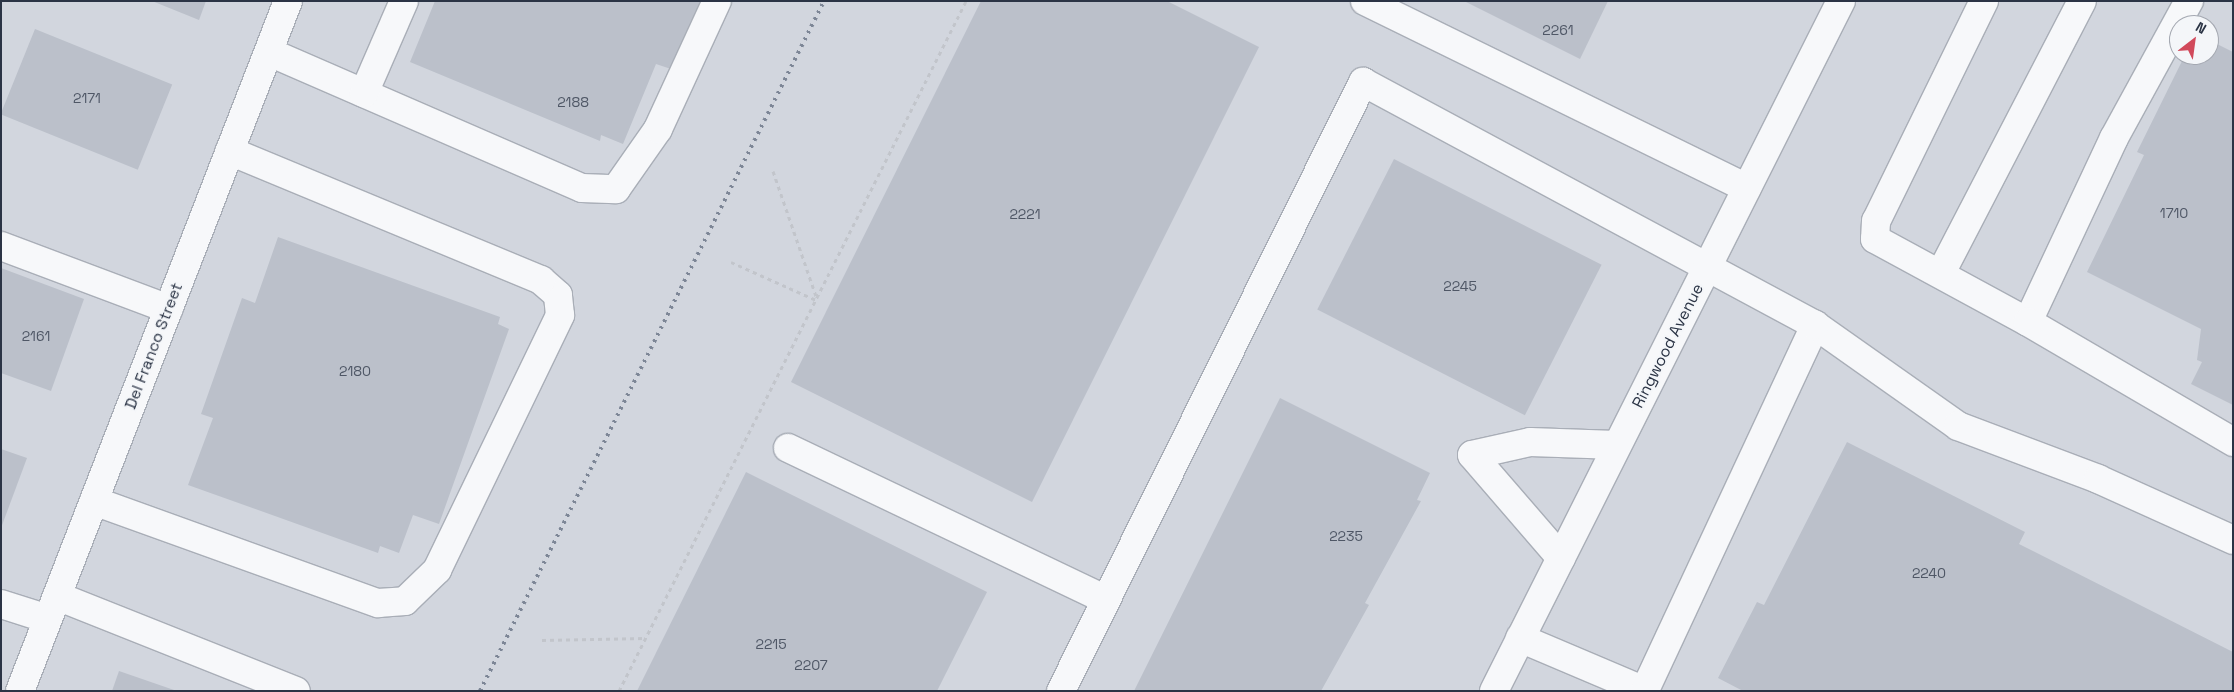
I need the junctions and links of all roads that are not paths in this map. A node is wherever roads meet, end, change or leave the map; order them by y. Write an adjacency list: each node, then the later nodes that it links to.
1 (288, 1): 9 (street, Del Franco Street)
2 (404, 1): 10 (street)
3 (717, 1): 10 (street)
4 (1365, 1): 12 (street)
5 (1841, 1): 12 (street, Ringwood Avenue)
6 (1984, 1): 15 (street)
7 (2082, 1): 15 (street)
8 (2189, 1): 17 (street)
9 (269, 52): 10 (street); 11 (street, Del Franco Street)
10 (364, 93)
11 (230, 151): 16 (street, Del Franco Street); 22 (street)
12 (1747, 188): 14 (street, Ringwood Avenue)
13 (1, 246): 16 (street)
14 (1708, 265): 18 (street); 20 (street, Ringwood Avenue); 25 (street)
15 (1941, 273): 17 (street)
16 (169, 309): 22 (street, Del Franco Street)
17 (2028, 322): 19 (street)
18 (1816, 325): 23 (street); 33 (street)
19 (2233, 442)
20 (1618, 445): 24 (street, Ringwood Avenue); 24 (street)
21 (788, 448): 25 (street)
22 (94, 501): 27 (street, Del Franco Street)
23 (2233, 540)
24 (1561, 558): 28 (street, Ringwood Avenue)
25 (1106, 600): 31 (street)
26 (1, 604): 27 (street)
27 (52, 608): 29 (street, Del Franco Street); 30 (street)
28 (1520, 638): 32 (street, Ringwood Avenue); 33 (street)
29 (20, 691)
30 (296, 691)
31 (1061, 691)
32 (1494, 691)
33 (1645, 691)

